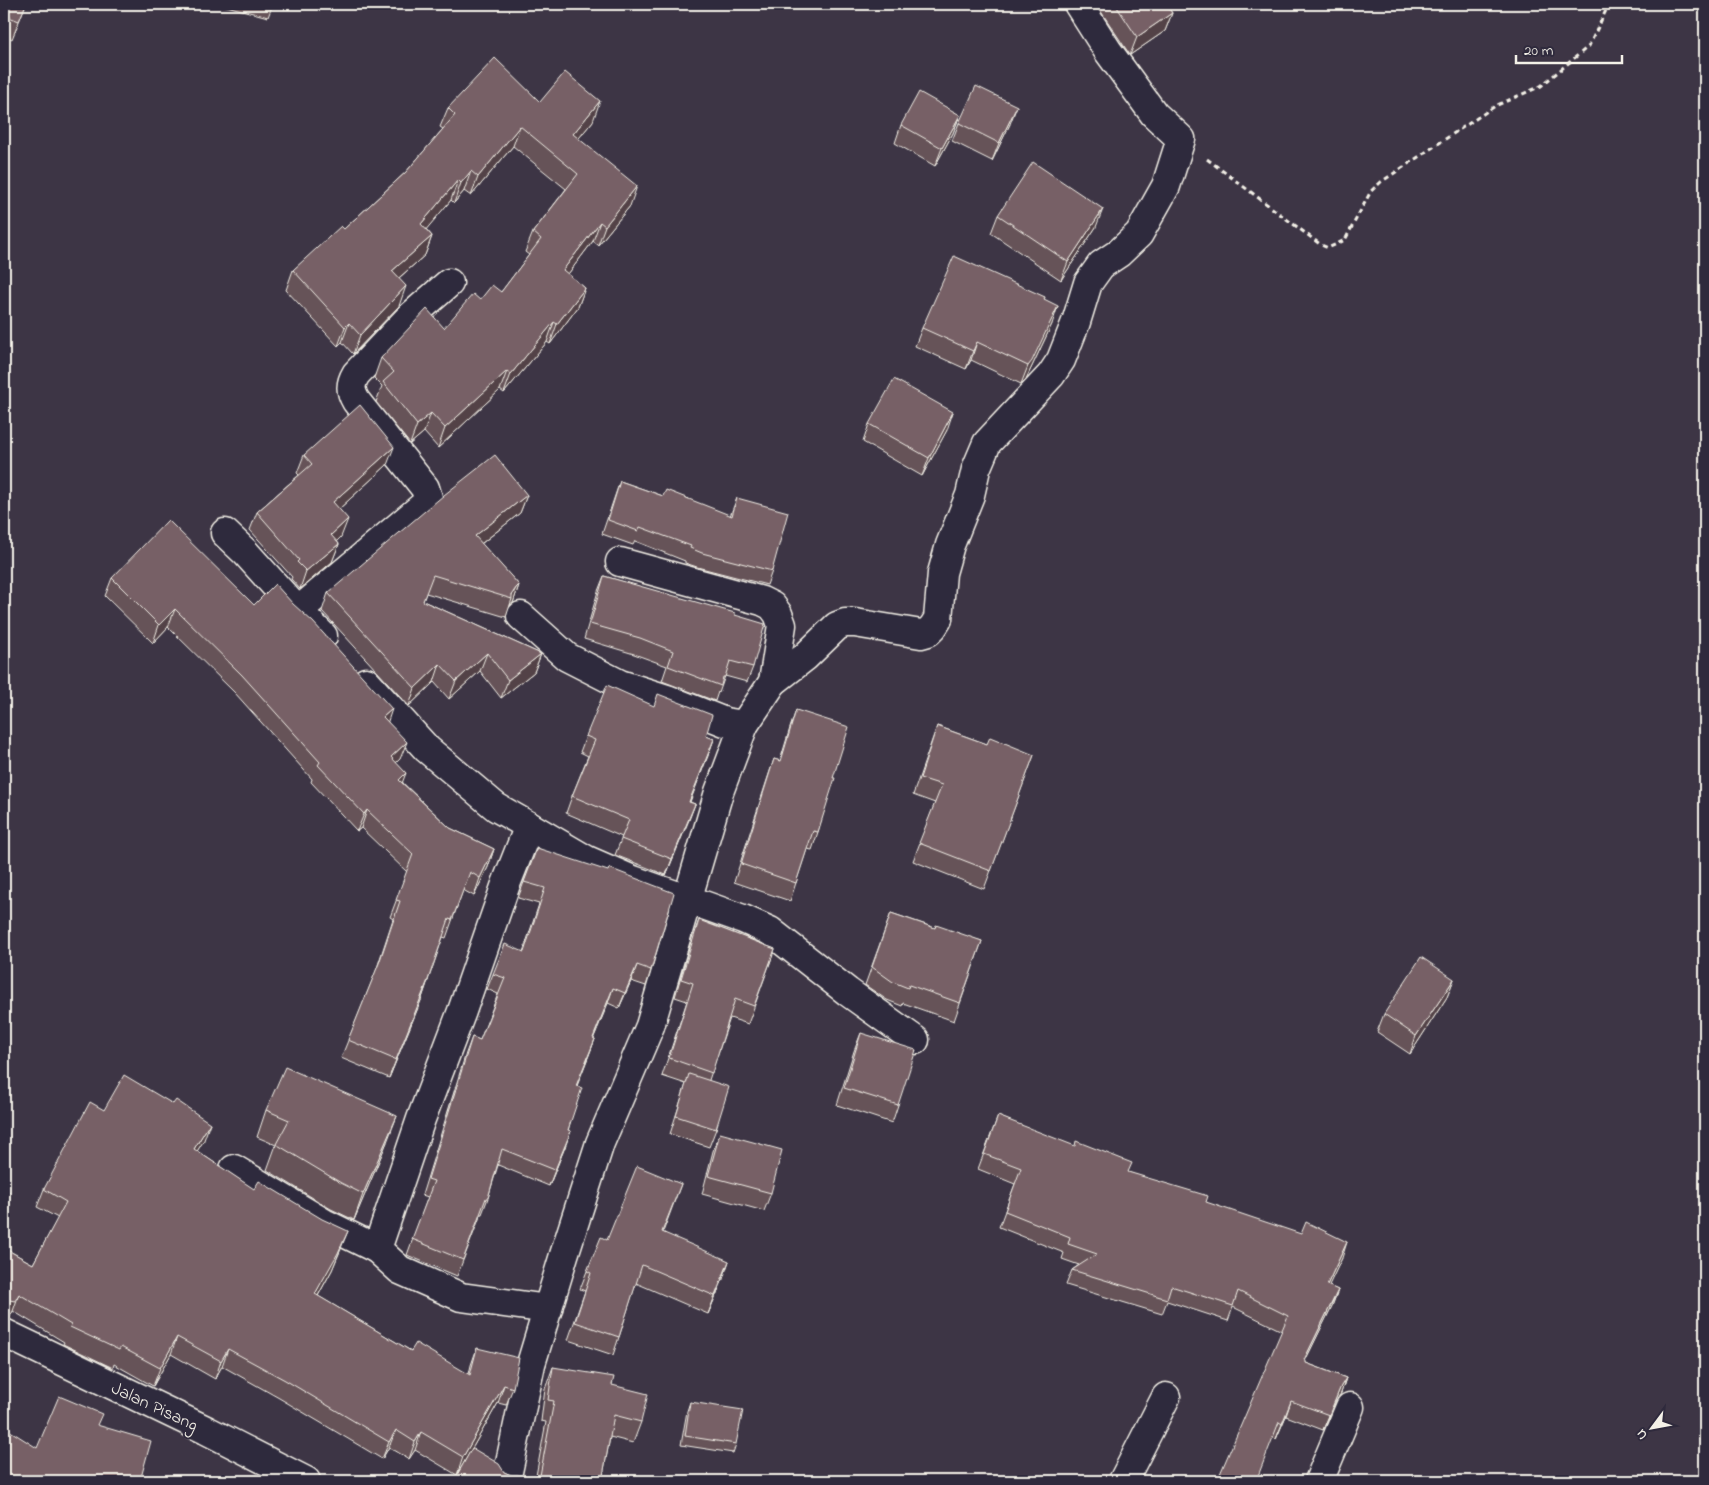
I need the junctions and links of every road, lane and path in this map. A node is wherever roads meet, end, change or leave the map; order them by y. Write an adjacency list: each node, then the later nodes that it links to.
1 (1078, 4): 3 (street)
2 (1609, 4): 3 (path)
3 (1181, 140): 9 (street)
4 (449, 283): 7 (street)
5 (225, 533): 7 (street)
6 (620, 562): 9 (street)
7 (298, 611): 11 (street)
8 (521, 616): 10 (street)
9 (773, 682): 10 (street)
10 (744, 725): 12 (street)
11 (529, 826): 12 (street); 15 (street)
12 (688, 900): 13 (street); 16 (street)
13 (915, 1040)
14 (234, 1169): 15 (street)
15 (377, 1249): 16 (street)
16 (548, 1309): 21 (street)
17 (4, 1333): 20 (street, Jalan Pisang)
18 (1166, 1396): 22 (street)
19 (1350, 1407): 23 (street)
20 (306, 1481)
21 (506, 1481)
22 (1123, 1481)
23 (1319, 1481)

